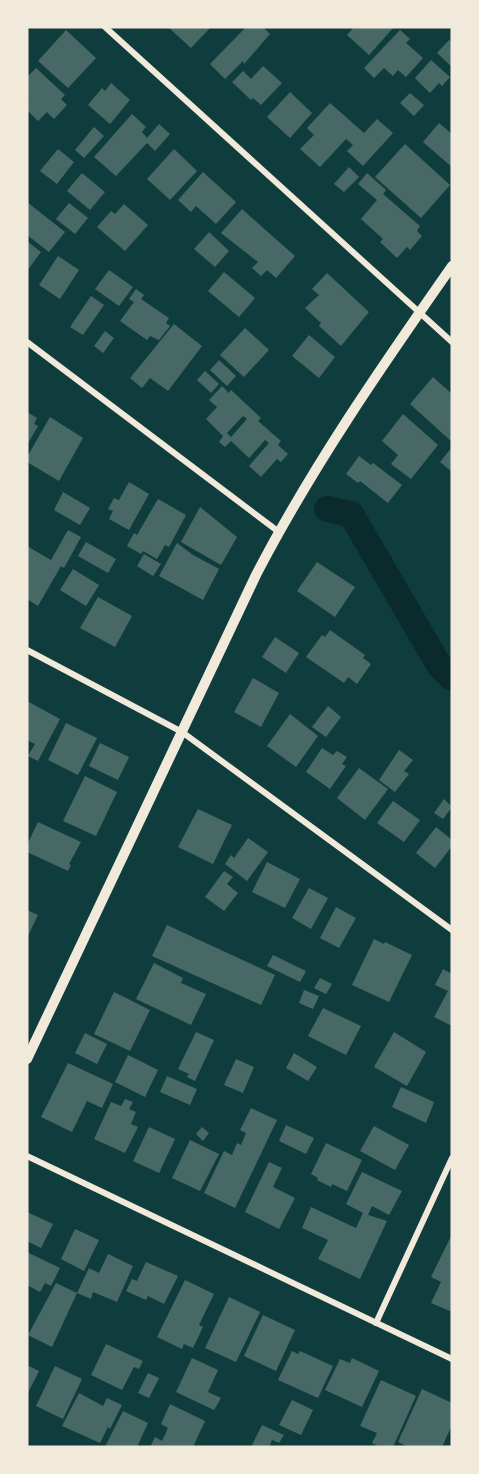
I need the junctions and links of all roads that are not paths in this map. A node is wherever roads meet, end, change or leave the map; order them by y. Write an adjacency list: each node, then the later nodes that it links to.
1 (105, 27): 3 (street)
2 (452, 266): 3 (street)
3 (419, 313): 5 (street); 6 (street)
4 (27, 342): 6 (street)
5 (452, 342)
6 (279, 532): 8 (street)
7 (27, 650): 8 (street)
8 (182, 732): 9 (street); 10 (street)
9 (452, 930)
10 (27, 1059)
11 (27, 1156): 13 (street)
12 (452, 1158): 13 (street)
13 (376, 1323): 14 (street)
14 (452, 1359)

